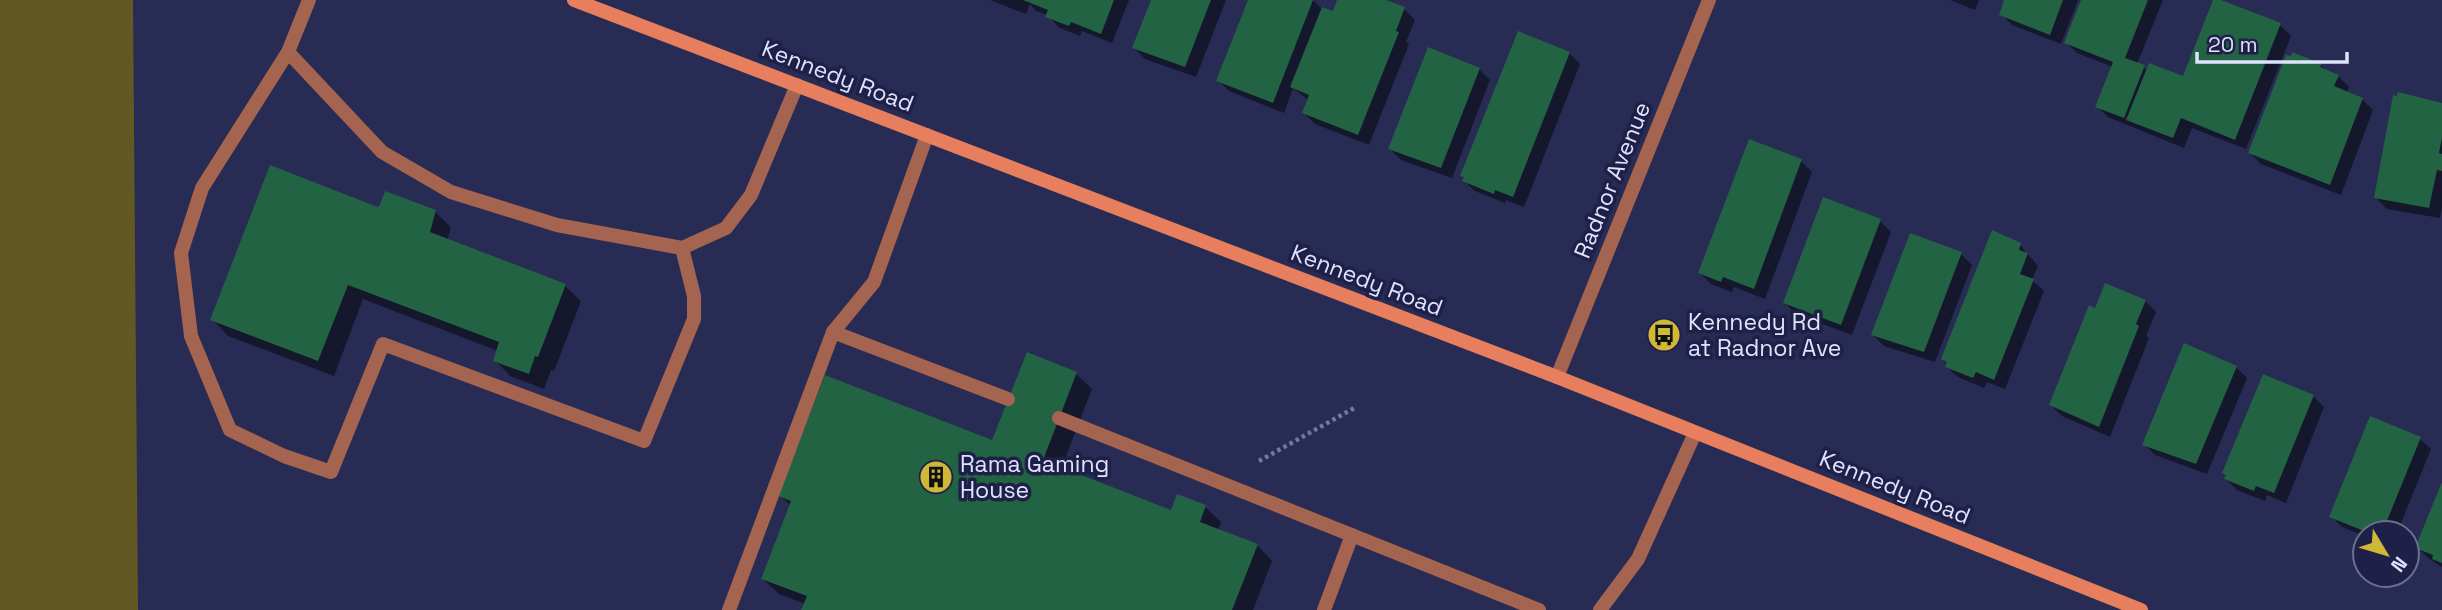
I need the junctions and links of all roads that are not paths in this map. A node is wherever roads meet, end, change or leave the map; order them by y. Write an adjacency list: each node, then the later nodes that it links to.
1 (309, 0): 4 (street)
2 (574, 0): 5 (main road, Kennedy Road)
3 (1709, 0): 9 (street, Radnor Avenue)
4 (288, 52): 7 (street); 7 (street)
5 (797, 85): 6 (main road, Kennedy Road); 7 (street)
6 (927, 135): 8 (street); 9 (main road, Kennedy Road)
7 (682, 248)
8 (833, 332): 10 (street); 14 (street)
9 (1557, 377): 12 (main road, Kennedy Road)
10 (1009, 399)
11 (1059, 418): 13 (street)
12 (1695, 433): 17 (street); 18 (main road, Kennedy Road)
13 (1352, 536): 15 (street); 16 (street)
14 (729, 610)
15 (1324, 610)
16 (1539, 610)
17 (1601, 610)
18 (2141, 610)

